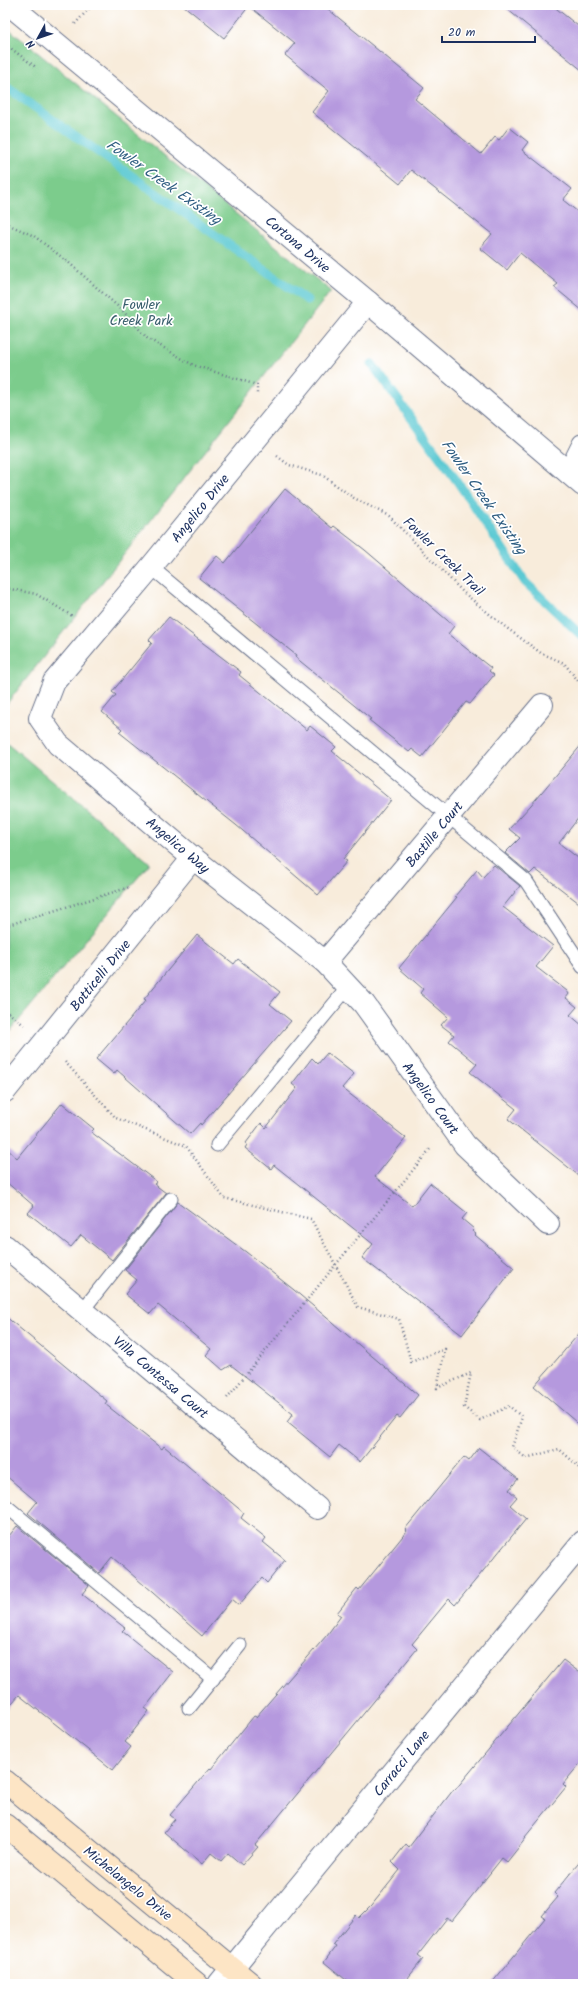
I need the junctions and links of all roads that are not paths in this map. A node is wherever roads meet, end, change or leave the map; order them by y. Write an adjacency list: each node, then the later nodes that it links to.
1 (10, 5): 2 (street, Cortona Drive)
2 (368, 302): 4 (street, Cortona Drive); 5 (street, Angelico Drive)
3 (583, 445): 4 (street)
4 (576, 479)
5 (151, 567): 7 (street, Angelico Drive); 8 (lane)
6 (542, 705): 8 (street, Bastille Court)
7 (40, 718): 9 (street, Angelico Way)
8 (449, 816): 10 (street, Bastille Court); 11 (lane)
9 (193, 858): 10 (street, Angelico Way); 13 (street, Botticelli Drive)
10 (325, 962): 12 (street, Angelico Court)
11 (583, 967)
12 (349, 986): 14 (lane); 16 (street, Angelico Court)
13 (5, 1091)
14 (217, 1145)
15 (171, 1199): 18 (lane)
16 (548, 1224)
17 (5, 1246): 18 (street, Villa Contessa Court)
18 (82, 1311): 20 (street, Villa Contessa Court)
19 (5, 1505): 23 (lane)
20 (317, 1508)
21 (583, 1542): 27 (street, Carracci Lane)
22 (240, 1645): 23 (lane)
23 (213, 1679): 24 (lane)
24 (189, 1708)
25 (5, 1781): 27 (street, Michelangelo Drive)
26 (5, 1825): 28 (street)
27 (225, 1976): 29 (street, Michelangelo Drive)
28 (198, 1984)
29 (251, 1984)

